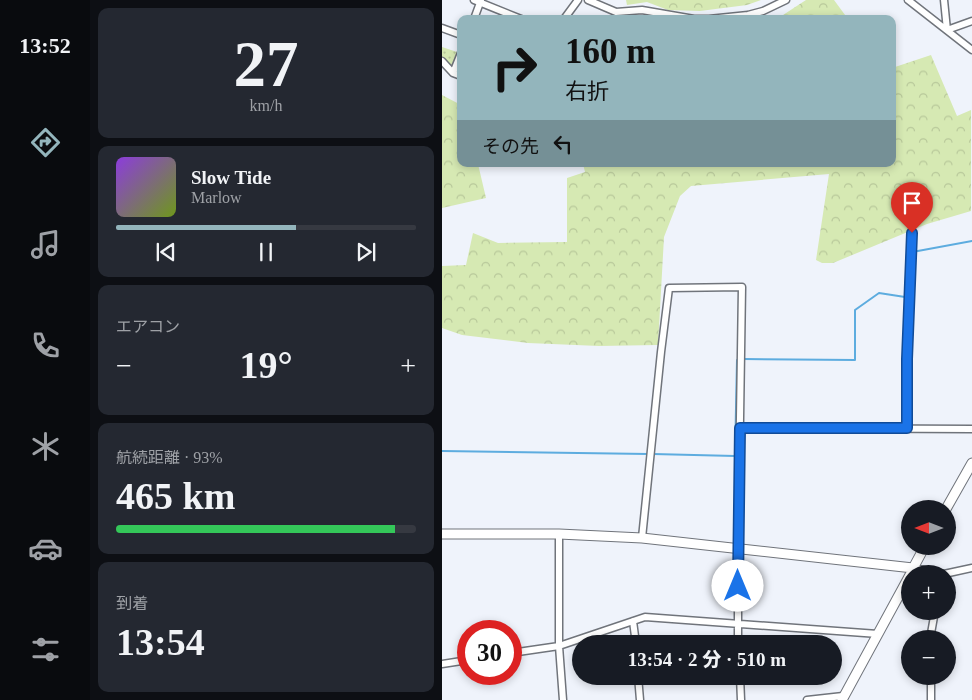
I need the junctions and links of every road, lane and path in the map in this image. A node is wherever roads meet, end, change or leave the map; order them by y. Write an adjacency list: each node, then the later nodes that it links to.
1 (578, 0): 9 (street)
2 (588, 0): 10 (street)
3 (786, 0): 11 (street)
4 (908, 0): 14 (street)
5 (944, 0): 14 (street)
6 (478, 1): 7 (street); 8 (street)
7 (475, 15)
8 (511, 15)
9 (567, 15)
10 (671, 15)
11 (748, 15)
12 (972, 21): 14 (street)
13 (442, 28): 15 (street)
14 (947, 30): 16 (street)
15 (457, 34)
16 (970, 47)
17 (442, 61): 19 (street)
18 (457, 63): 19 (street)
19 (453, 73): 20 (street)
20 (457, 74)
21 (912, 233): 23 (street)
22 (740, 428): 23 (street); 29 (street); 30 (street)
23 (907, 428): 24 (street)
24 (972, 429)
25 (972, 463): 26 (street)
26 (951, 500)
27 (442, 534): 28 (street)
28 (560, 534): 29 (street); 40 (street)
29 (642, 538): 30 (street)
30 (738, 548): 32 (street); 36 (street)
31 (972, 568): 33 (street)
32 (901, 571)
33 (956, 571)
34 (901, 591): 37 (street)
35 (633, 621): 36 (street); 38 (street); 40 (street)
36 (738, 623): 37 (street); 39 (street)
37 (878, 634): 47 (street)
38 (635, 635)
39 (738, 635)
40 (559, 646): 41 (street); 48 (street)
41 (522, 652)
42 (457, 662): 43 (street)
43 (442, 664)
44 (639, 685): 49 (street)
45 (740, 685): 50 (street)
46 (931, 685): 52 (street)
47 (842, 698): 51 (street)
48 (563, 700)
49 (640, 700)
50 (741, 700)
51 (807, 700)
52 (931, 700)

